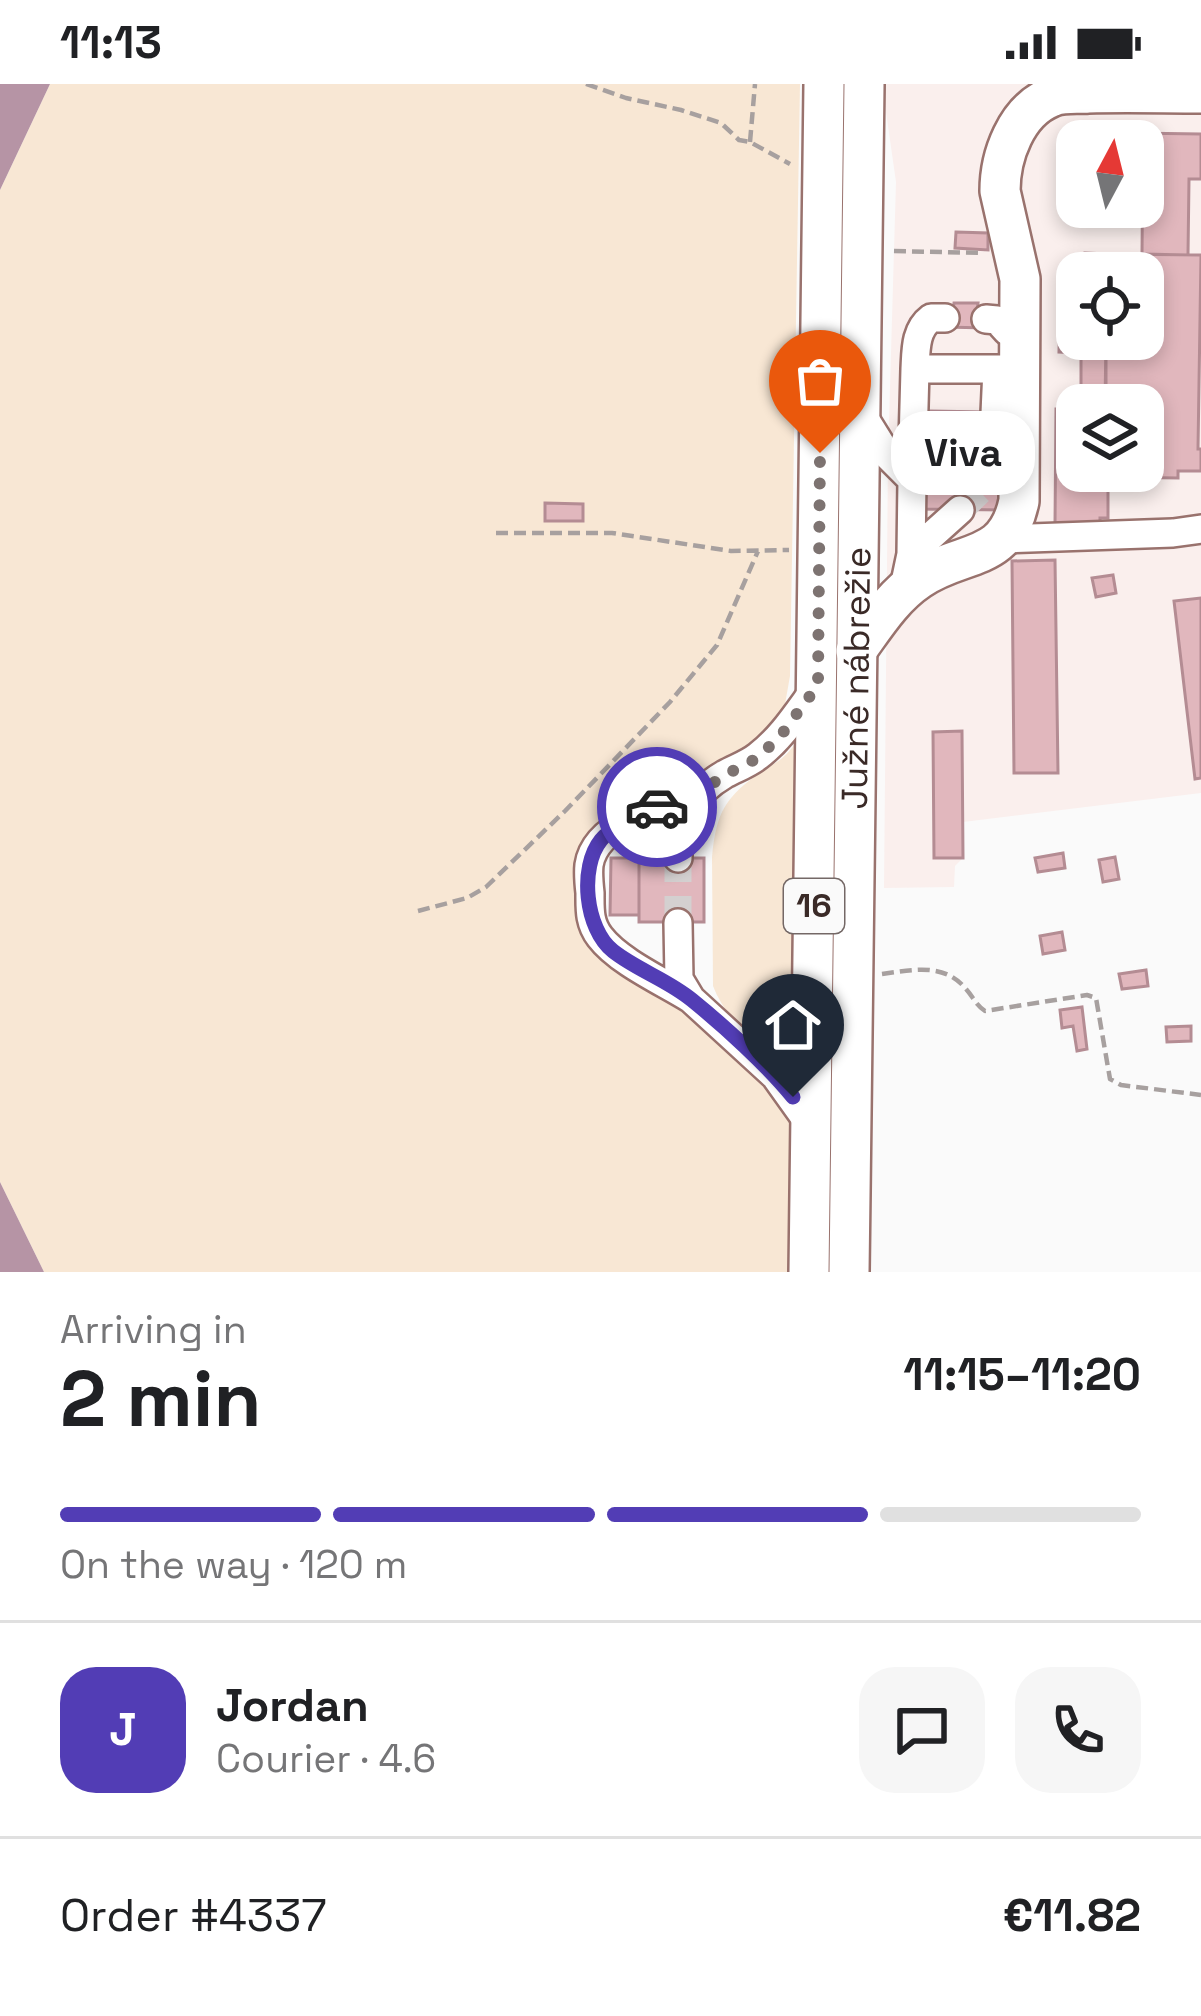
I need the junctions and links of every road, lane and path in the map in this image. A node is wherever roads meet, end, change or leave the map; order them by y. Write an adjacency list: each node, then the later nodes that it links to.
1 (586, 84): 6 (path)
2 (754, 84): 6 (path)
3 (824, 84): 20 (highway, Južné nábrežie / 16)
4 (864, 84): 13 (highway, Južné nábrežie / 16)
5 (1201, 93): 9 (highway)
6 (750, 142): 7 (path)
7 (795, 166)
8 (894, 251): 9 (path)
9 (1016, 254): 11 (highway)
10 (945, 318): 12 (lane)
11 (1006, 347): 12 (lane); 14 (lane); 19 (highway)
12 (915, 369): 15 (lane)
13 (860, 410): 15 (lane); 24 (highway, Južné nábrežie / 16)
14 (992, 479)
15 (912, 480): 22 (lane)
16 (960, 510): 22 (lane)
17 (1201, 529): 19 (lane)
18 (496, 533): 21 (path)
19 (1003, 539): 23 (highway)
20 (818, 549): 21 (path); 25 (highway, Južné nábrežie / 16)
21 (758, 551): 28 (path)
22 (911, 554): 23 (lane)
23 (903, 592): 24 (highway)
24 (856, 651): 35 (highway, Južné nábrežie / 16)
25 (818, 685): 26 (lane); 33 (highway, Južné nábrežie / 16)
26 (692, 800): 27 (lane); 31 (lane)
27 (678, 858)
28 (418, 911)
29 (678, 922): 31 (lane)
30 (882, 974): 32 (path)
31 (691, 999): 33 (lane)
32 (1201, 1095)
33 (811, 1126): 34 (highway, Južné nábrežie / 16)
34 (809, 1272)
35 (849, 1272)

